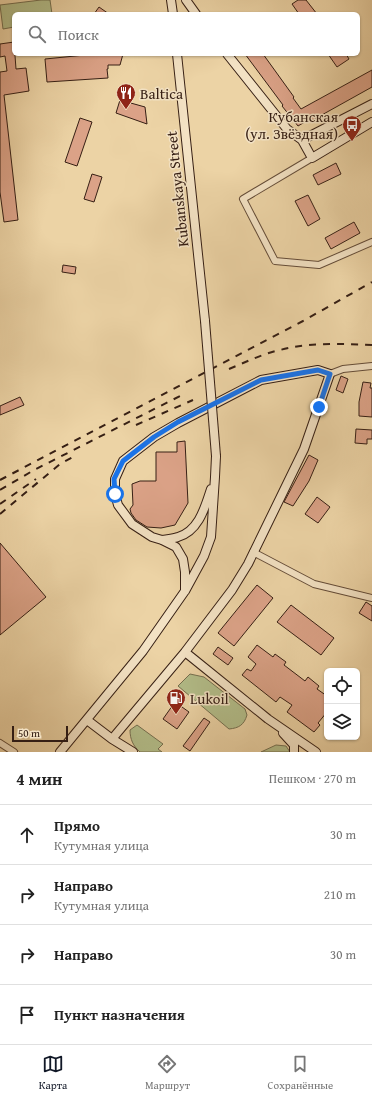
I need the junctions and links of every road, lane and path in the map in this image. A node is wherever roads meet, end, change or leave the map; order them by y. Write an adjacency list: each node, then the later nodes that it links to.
1 (171, 0): 3 (main road)
2 (186, 0): 4 (main road)
3 (172, 12)
4 (195, 12)
5 (177, 56): 14 (main road, Kubanskaya Street, bridge)
6 (229, 56): 9 (main road)
7 (372, 104): 9 (main road)
8 (372, 122): 10 (main road)
9 (302, 140): 10 (main road)
10 (312, 158): 11 (street)
11 (372, 242)
12 (372, 366): 13 (street)
13 (330, 374): 15 (main road); 16 (main road)
14 (216, 477): 15 (main road); 17 (main road)
15 (162, 540): 17 (main road)
16 (253, 552): 18 (street); 19 (main road)
17 (186, 591): 21 (main road)
18 (372, 598)
19 (185, 652): 20 (main road); 22 (main road)
20 (268, 718): 27 (main road); 28 (main road)
21 (87, 720): 22 (main road); 25 (main road)
22 (112, 739): 26 (main road)
23 (0, 743): 24 (street)
24 (14, 752)
25 (60, 752)
26 (133, 752)
27 (294, 752)
28 (316, 752)

